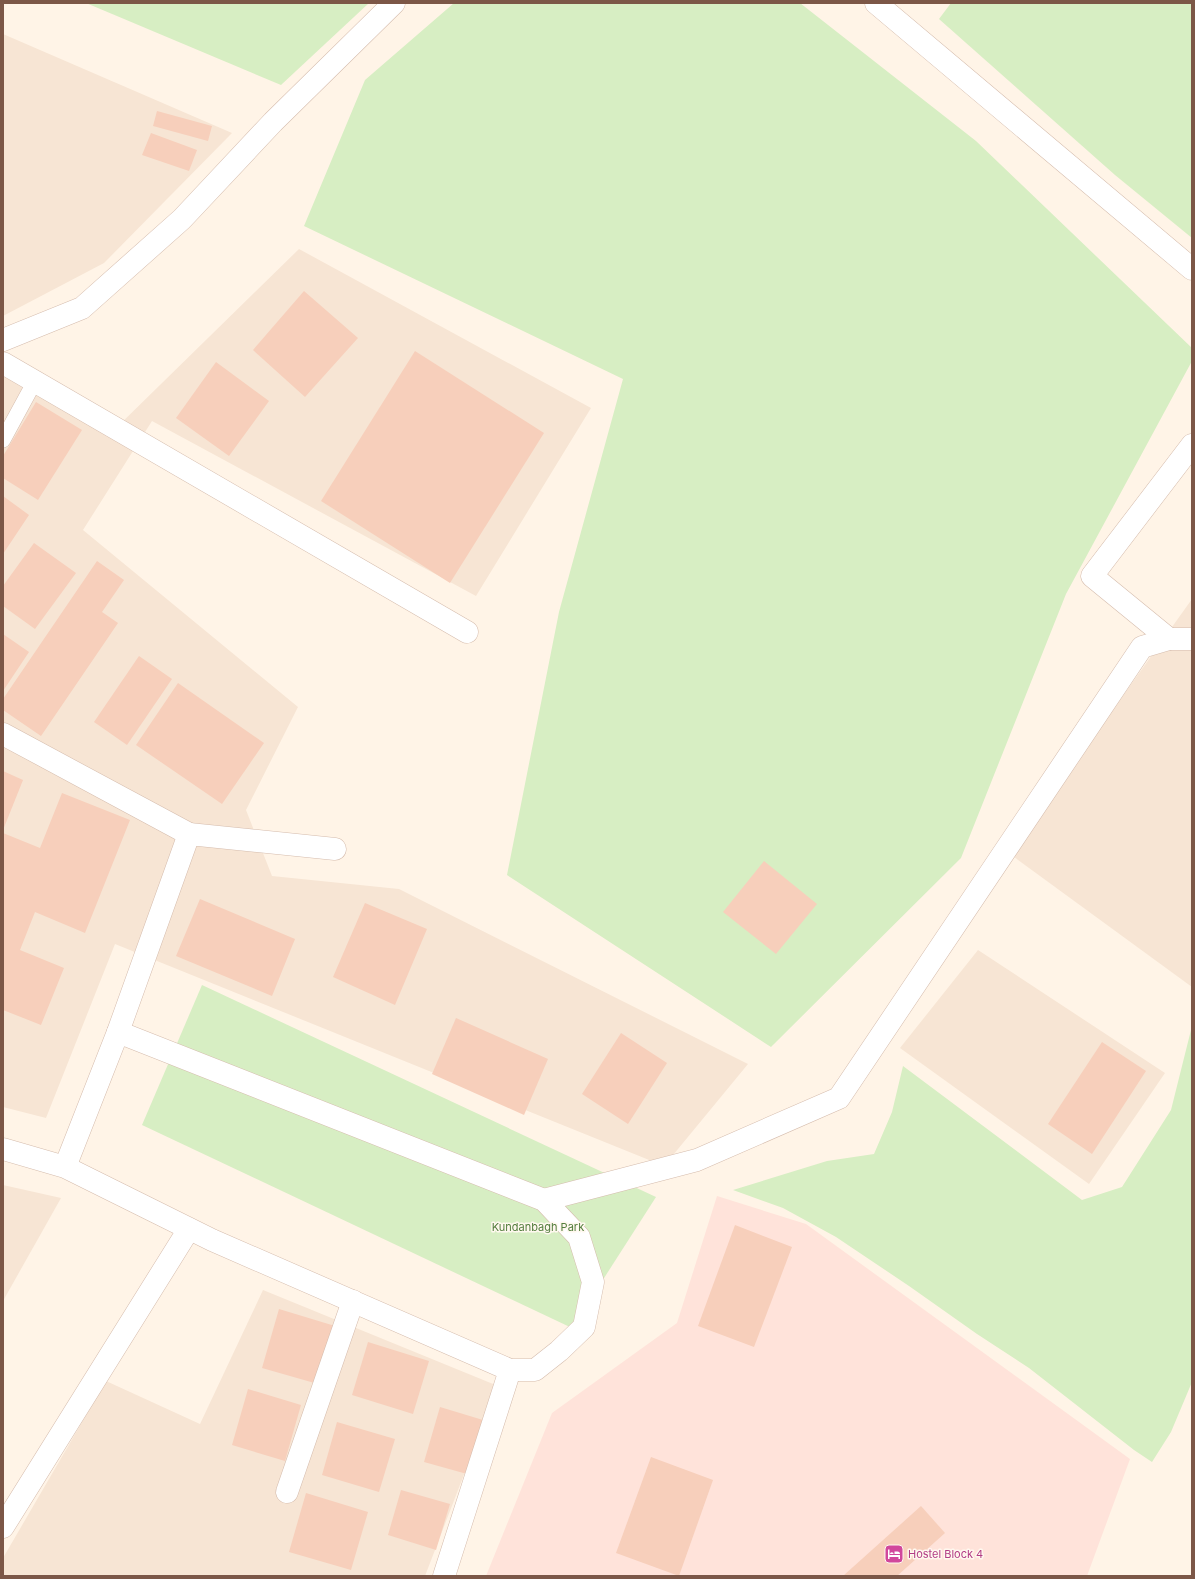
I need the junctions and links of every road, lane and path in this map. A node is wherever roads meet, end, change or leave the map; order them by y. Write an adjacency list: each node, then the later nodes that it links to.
1 (394, 3): 4 (street)
2 (888, 7): 3 (street)
3 (1192, 269)
4 (3, 340)
5 (3, 363): 6 (street)
6 (35, 381): 7 (lane); 9 (street)
7 (3, 440)
8 (1192, 445): 10 (street)
9 (467, 632)
10 (1170, 639): 11 (street); 18 (street)
11 (1192, 639)
12 (3, 734): 13 (street)
13 (189, 834): 14 (street); 15 (street)
14 (335, 849)
15 (118, 1032): 17 (street); 18 (street)
16 (3, 1149): 17 (street)
17 (65, 1167): 19 (street)
18 (544, 1200): 21 (street)
19 (189, 1229): 20 (street); 23 (street)
20 (353, 1302): 21 (street); 22 (street)
21 (510, 1370): 24 (street)
22 (286, 1492)
23 (3, 1527)
24 (444, 1576)

